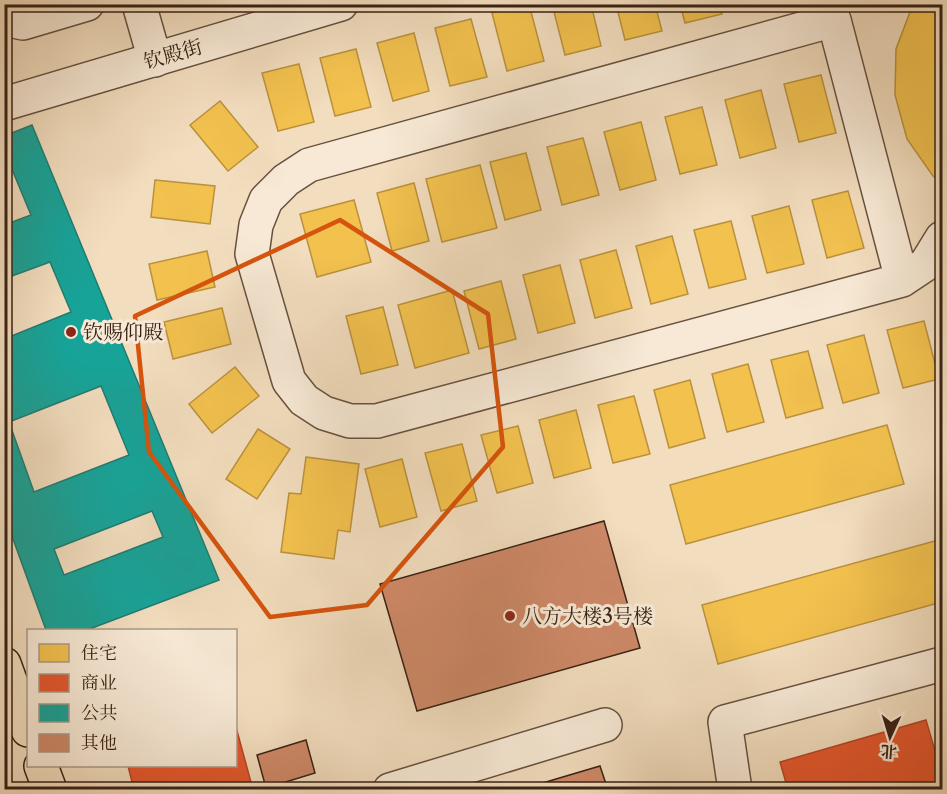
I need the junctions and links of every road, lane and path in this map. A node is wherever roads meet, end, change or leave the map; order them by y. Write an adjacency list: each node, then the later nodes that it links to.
1 (87, 4): 4 (street)
2 (139, 4): 5 (street)
3 (341, 4): 5 (street, 钦殿街)
4 (4, 19)
5 (155, 60): 6 (street, 钦殿街)
6 (4, 104)
7 (942, 238): 8 (street)
8 (902, 280): 8 (street)
9 (4, 664): 12 (main road)
10 (942, 664): 16 (street)
11 (605, 725): 15 (street)
12 (27, 727)
13 (42, 767): 14 (main road)
14 (50, 789)
15 (390, 789)
16 (735, 789)

